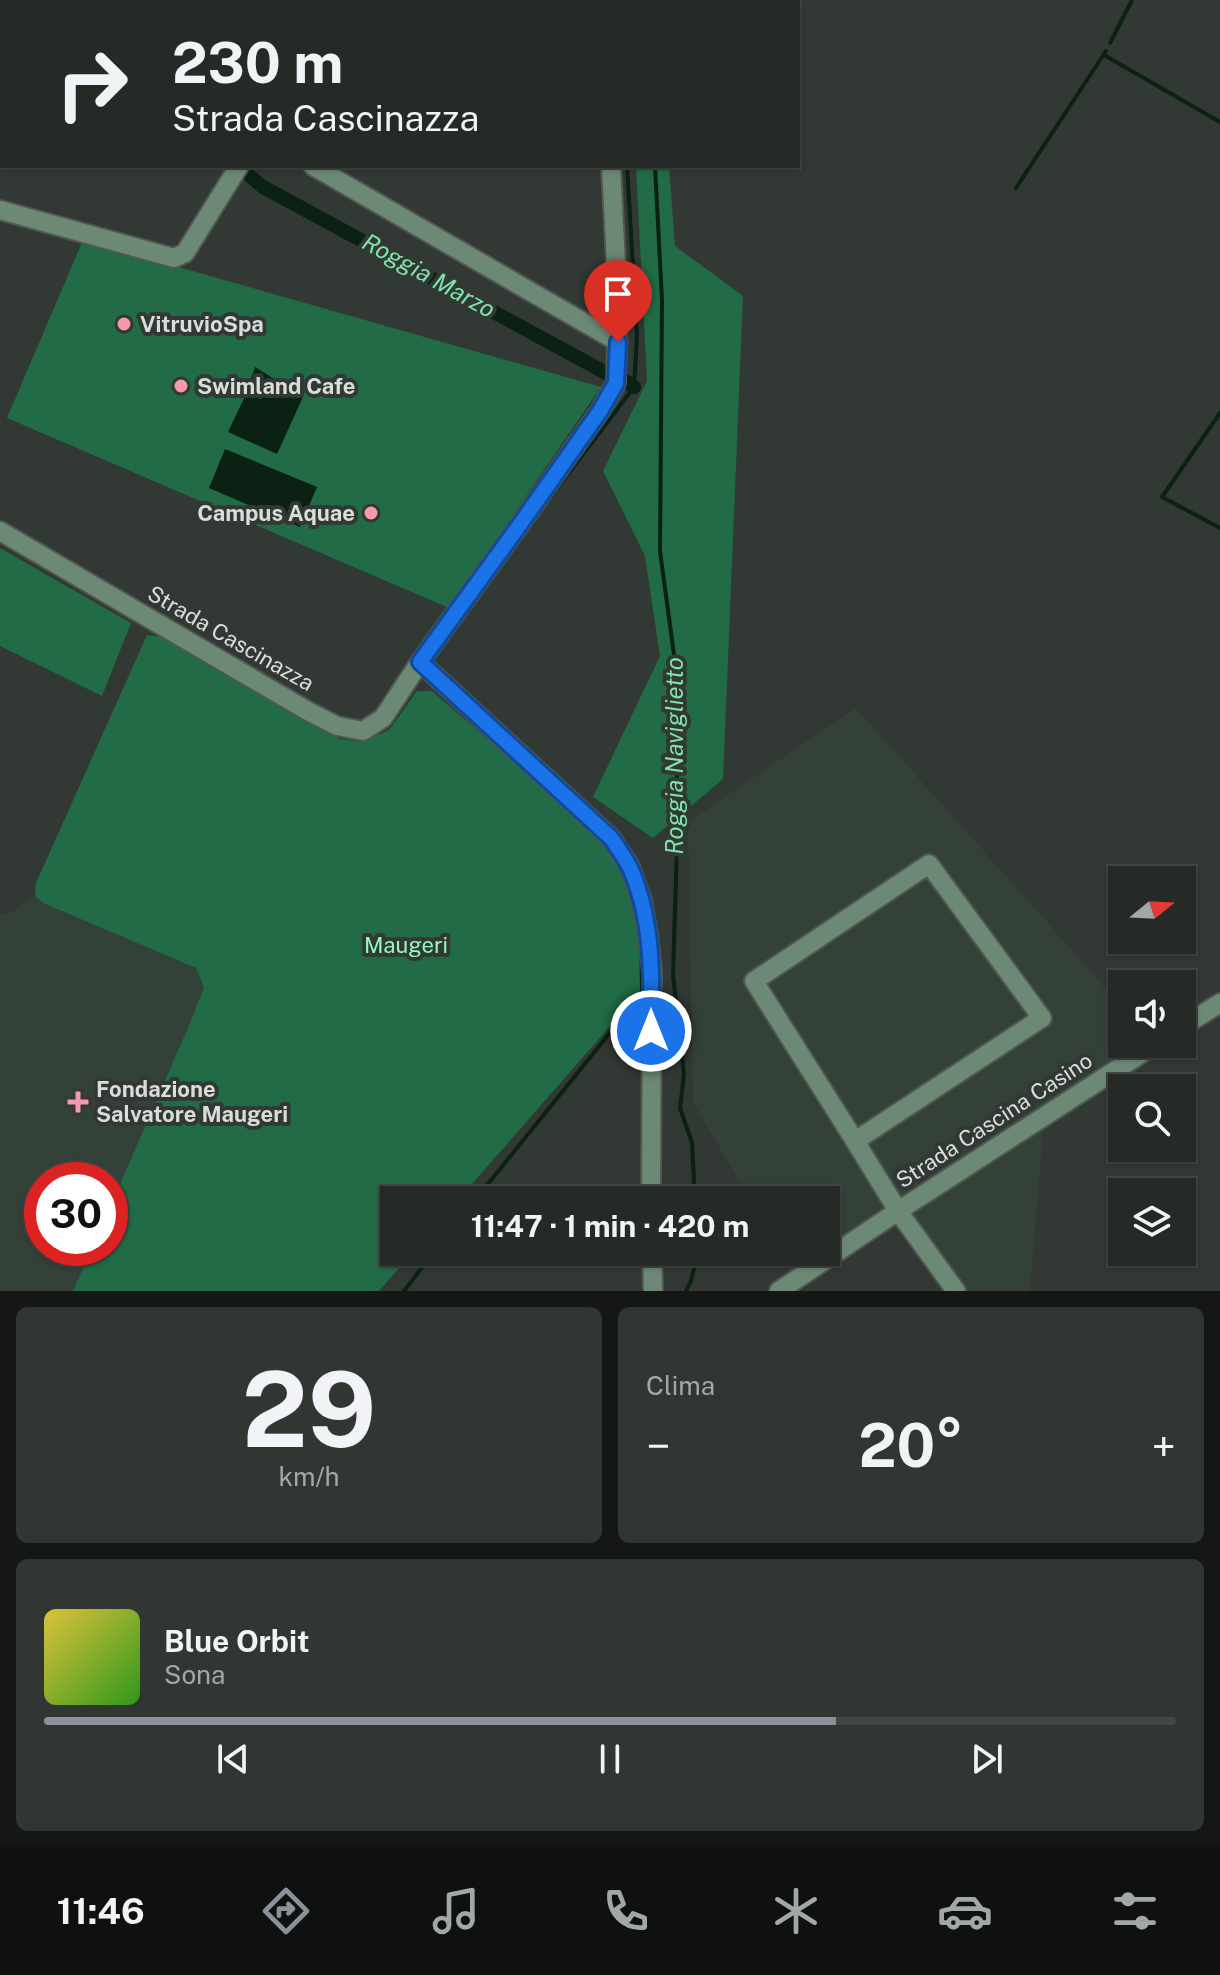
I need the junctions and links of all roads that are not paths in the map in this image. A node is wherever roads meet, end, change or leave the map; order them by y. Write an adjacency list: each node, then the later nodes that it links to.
1 (238, 168): 4 (street)
2 (316, 168): 5 (street)
3 (611, 168): 5 (street, Strada Cascinazza)
4 (0, 210)
5 (618, 342): 7 (street, Strada Cascinazza)
6 (0, 531): 7 (street, Strada Cascinazza)
7 (420, 662): 12 (street)
8 (1220, 1003): 9 (street)
9 (1196, 1018)
10 (1134, 1058): 13 (street, Strada Cascina Casino)
11 (855, 1141): 11 (street); 13 (street)
12 (651, 1186)
13 (898, 1211): 16 (street, Strada Cascina Casino); 17 (street)
14 (652, 1266): 15 (street)
15 (653, 1291)
16 (779, 1291)
17 (956, 1291)

